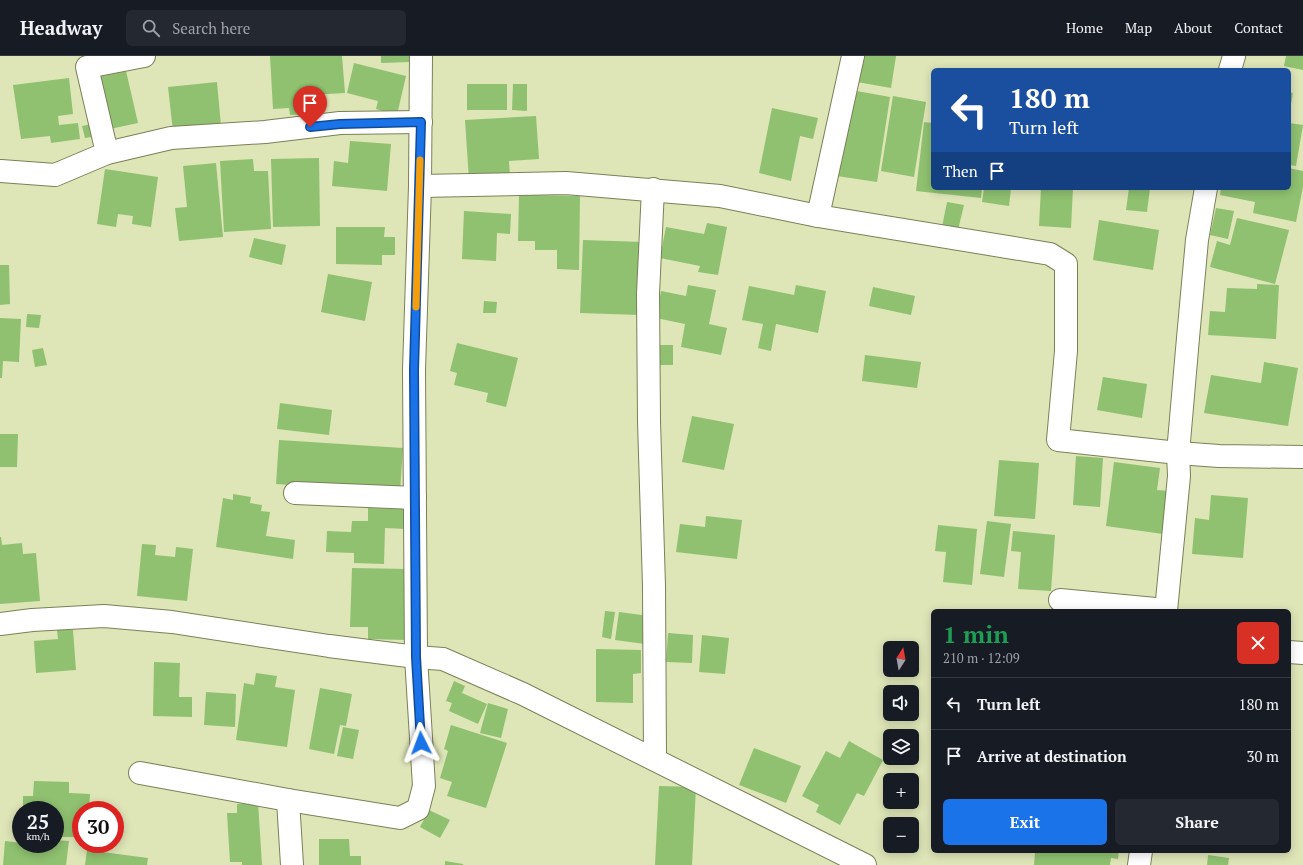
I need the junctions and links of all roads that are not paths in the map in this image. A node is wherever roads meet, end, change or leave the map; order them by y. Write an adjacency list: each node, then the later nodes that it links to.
1 (144, 56): 7 (street)
2 (421, 56): 6 (street)
3 (853, 56): 12 (street)
4 (1234, 56): 5 (street)
5 (1231, 68)
6 (421, 122): 7 (street); 9 (street)
7 (107, 153): 8 (street)
8 (1, 171)
9 (420, 186): 10 (street); 16 (street)
10 (653, 189): 12 (street); 24 (street)
11 (1206, 190): 13 (street)
12 (818, 216): 13 (street)
13 (1178, 453): 14 (street); 19 (street)
14 (1303, 457)
15 (296, 493): 16 (street)
16 (415, 498): 23 (street)
17 (1060, 600): 18 (street)
18 (1147, 609)
19 (1166, 609)
20 (0, 624): 23 (street)
21 (1291, 652): 22 (street)
22 (1303, 653)
23 (416, 657): 24 (street); 26 (street)
24 (655, 759): 29 (street)
25 (140, 774): 26 (street)
26 (288, 800): 28 (street)
27 (1141, 853): 30 (street)
28 (292, 865)
29 (866, 865)
30 (1139, 865)

